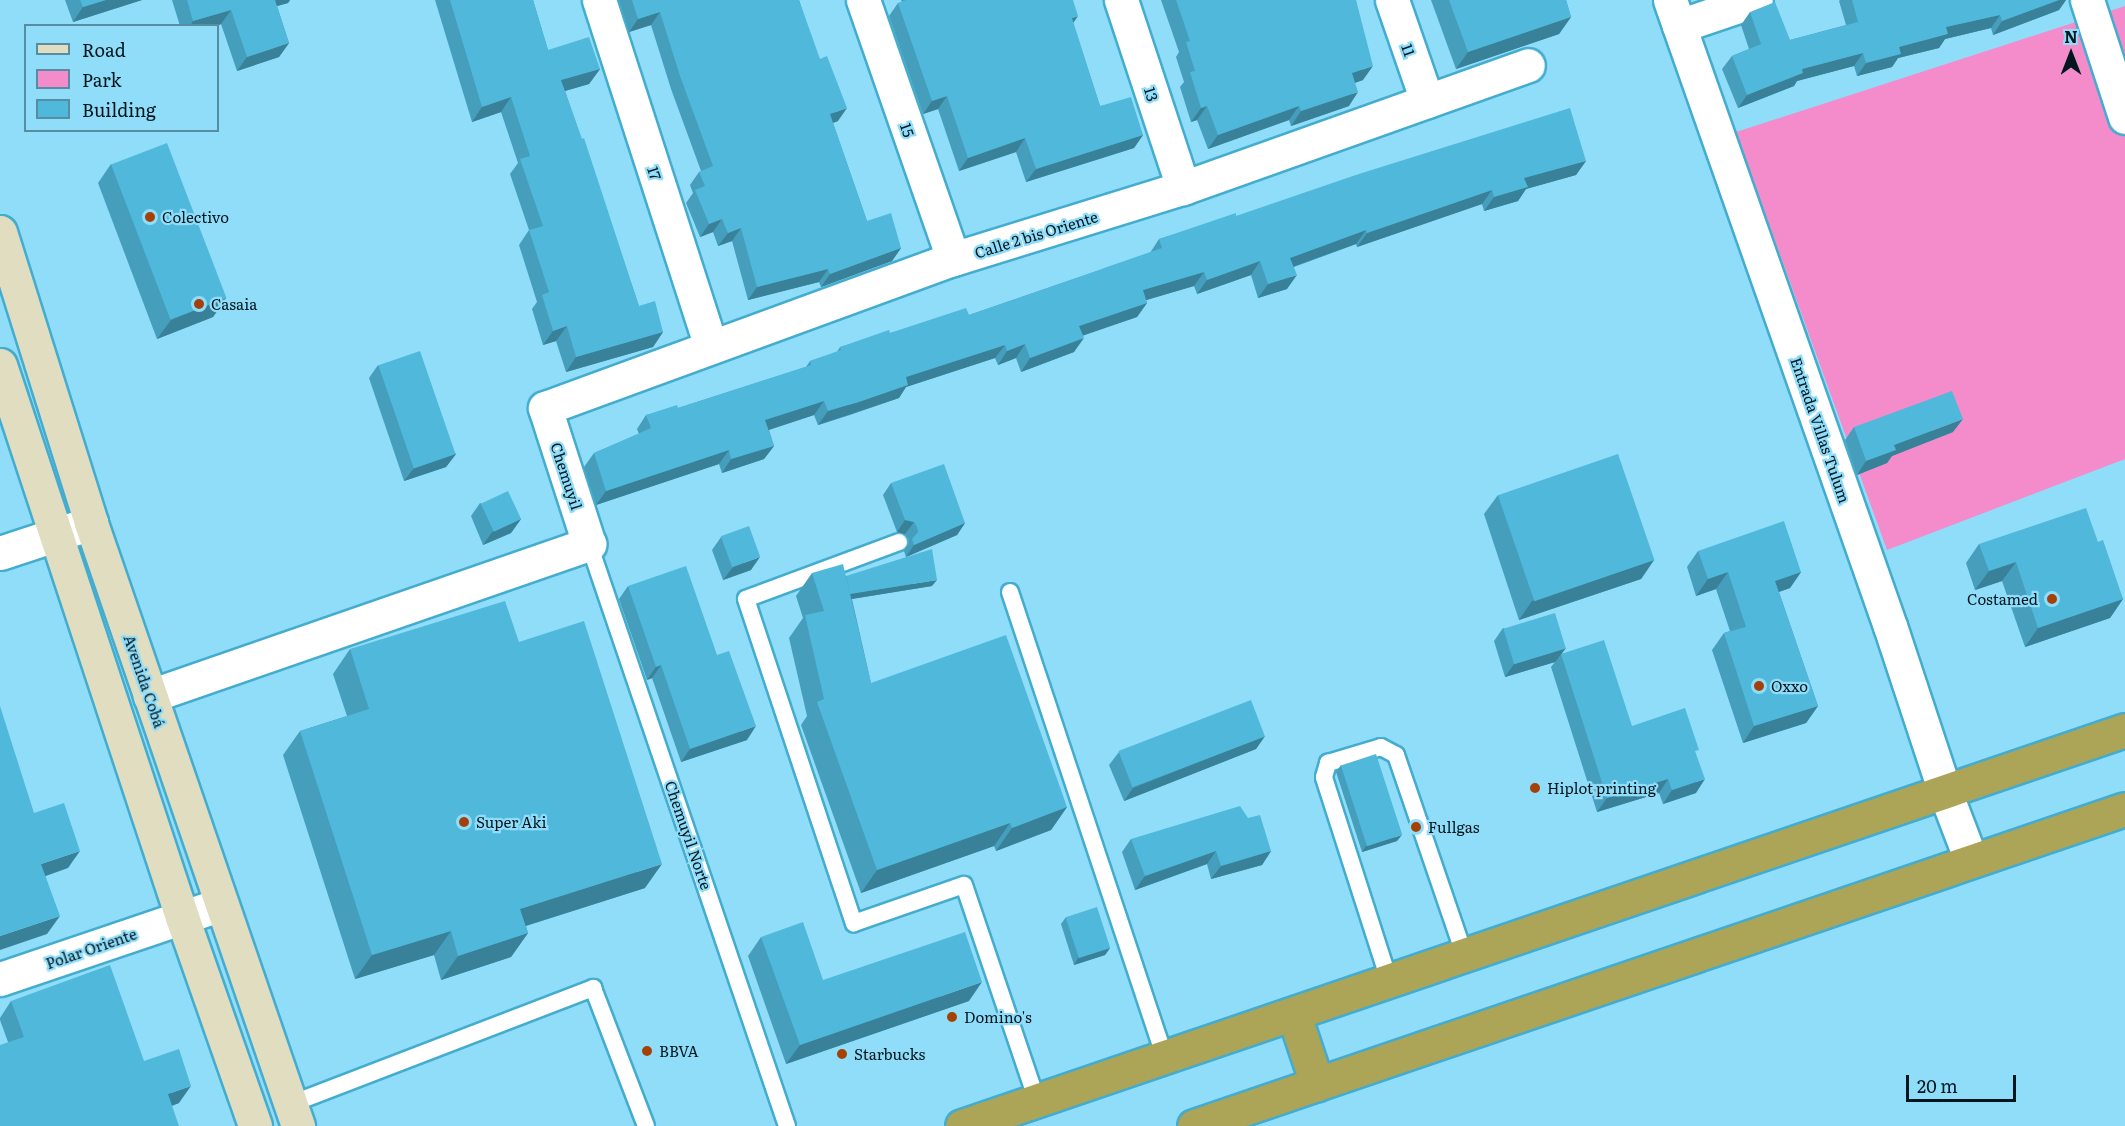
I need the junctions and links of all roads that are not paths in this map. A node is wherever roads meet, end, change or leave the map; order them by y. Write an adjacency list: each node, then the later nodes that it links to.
1 (599, 0): 14 (street, 17)
2 (863, 0): 13 (street, 15)
3 (1121, 0): 11 (street, 13)
4 (1392, 0): 9 (street, 11)
5 (1756, 0): 7 (street)
6 (2087, 0): 10 (street)
7 (1675, 13): 25 (street, Entrada Villas Tulum)
8 (1528, 65): 9 (street, Calle 2 bis Oriente)
9 (1427, 101): 11 (street, Calle 2 bis Oriente)
10 (2125, 117)
11 (1183, 188): 13 (street, Calle 2 bis Oriente)
12 (0, 232): 17 (main road, Avenida Cobá)
13 (953, 259): 14 (street, Calle 2 bis Oriente)
14 (711, 346): 16 (street, Calle 2 bis Oriente)
15 (0, 365): 18 (main road)
16 (545, 408): 20 (street, Chemuyil)
17 (91, 523): 18 (street); 23 (main road, Avenida Cobá)
18 (56, 534): 21 (street); 29 (main road)
19 (899, 542): 36 (lane)
20 (589, 544): 23 (street); 40 (lane, Chemuyil Norte)
21 (0, 553)
22 (1010, 592): 34 (lane)
23 (150, 696): 28 (main road, Avenida Cobá)
24 (2125, 730): 25 (highway)
25 (1945, 792): 27 (street, Entrada Villas Tulum); 30 (highway)
26 (2125, 809): 27 (highway)
27 (1971, 860): 35 (highway)
28 (221, 904): 29 (street, Polar Oriente); 37 (main road, Avenida Cobá)
29 (182, 917): 31 (street, Polar Oriente); 38 (main road)
30 (1464, 954): 32 (highway); 32 (lane)
31 (0, 979)
32 (1389, 980): 33 (highway)
33 (1294, 1015): 34 (highway); 35 (highway)
34 (1165, 1058): 36 (highway)
35 (1317, 1084): 42 (highway)
36 (1037, 1101): 41 (highway)
37 (294, 1115): 39 (lane)
38 (255, 1126)
39 (646, 1126)
40 (788, 1126)
41 (962, 1126)
42 (1194, 1126)

